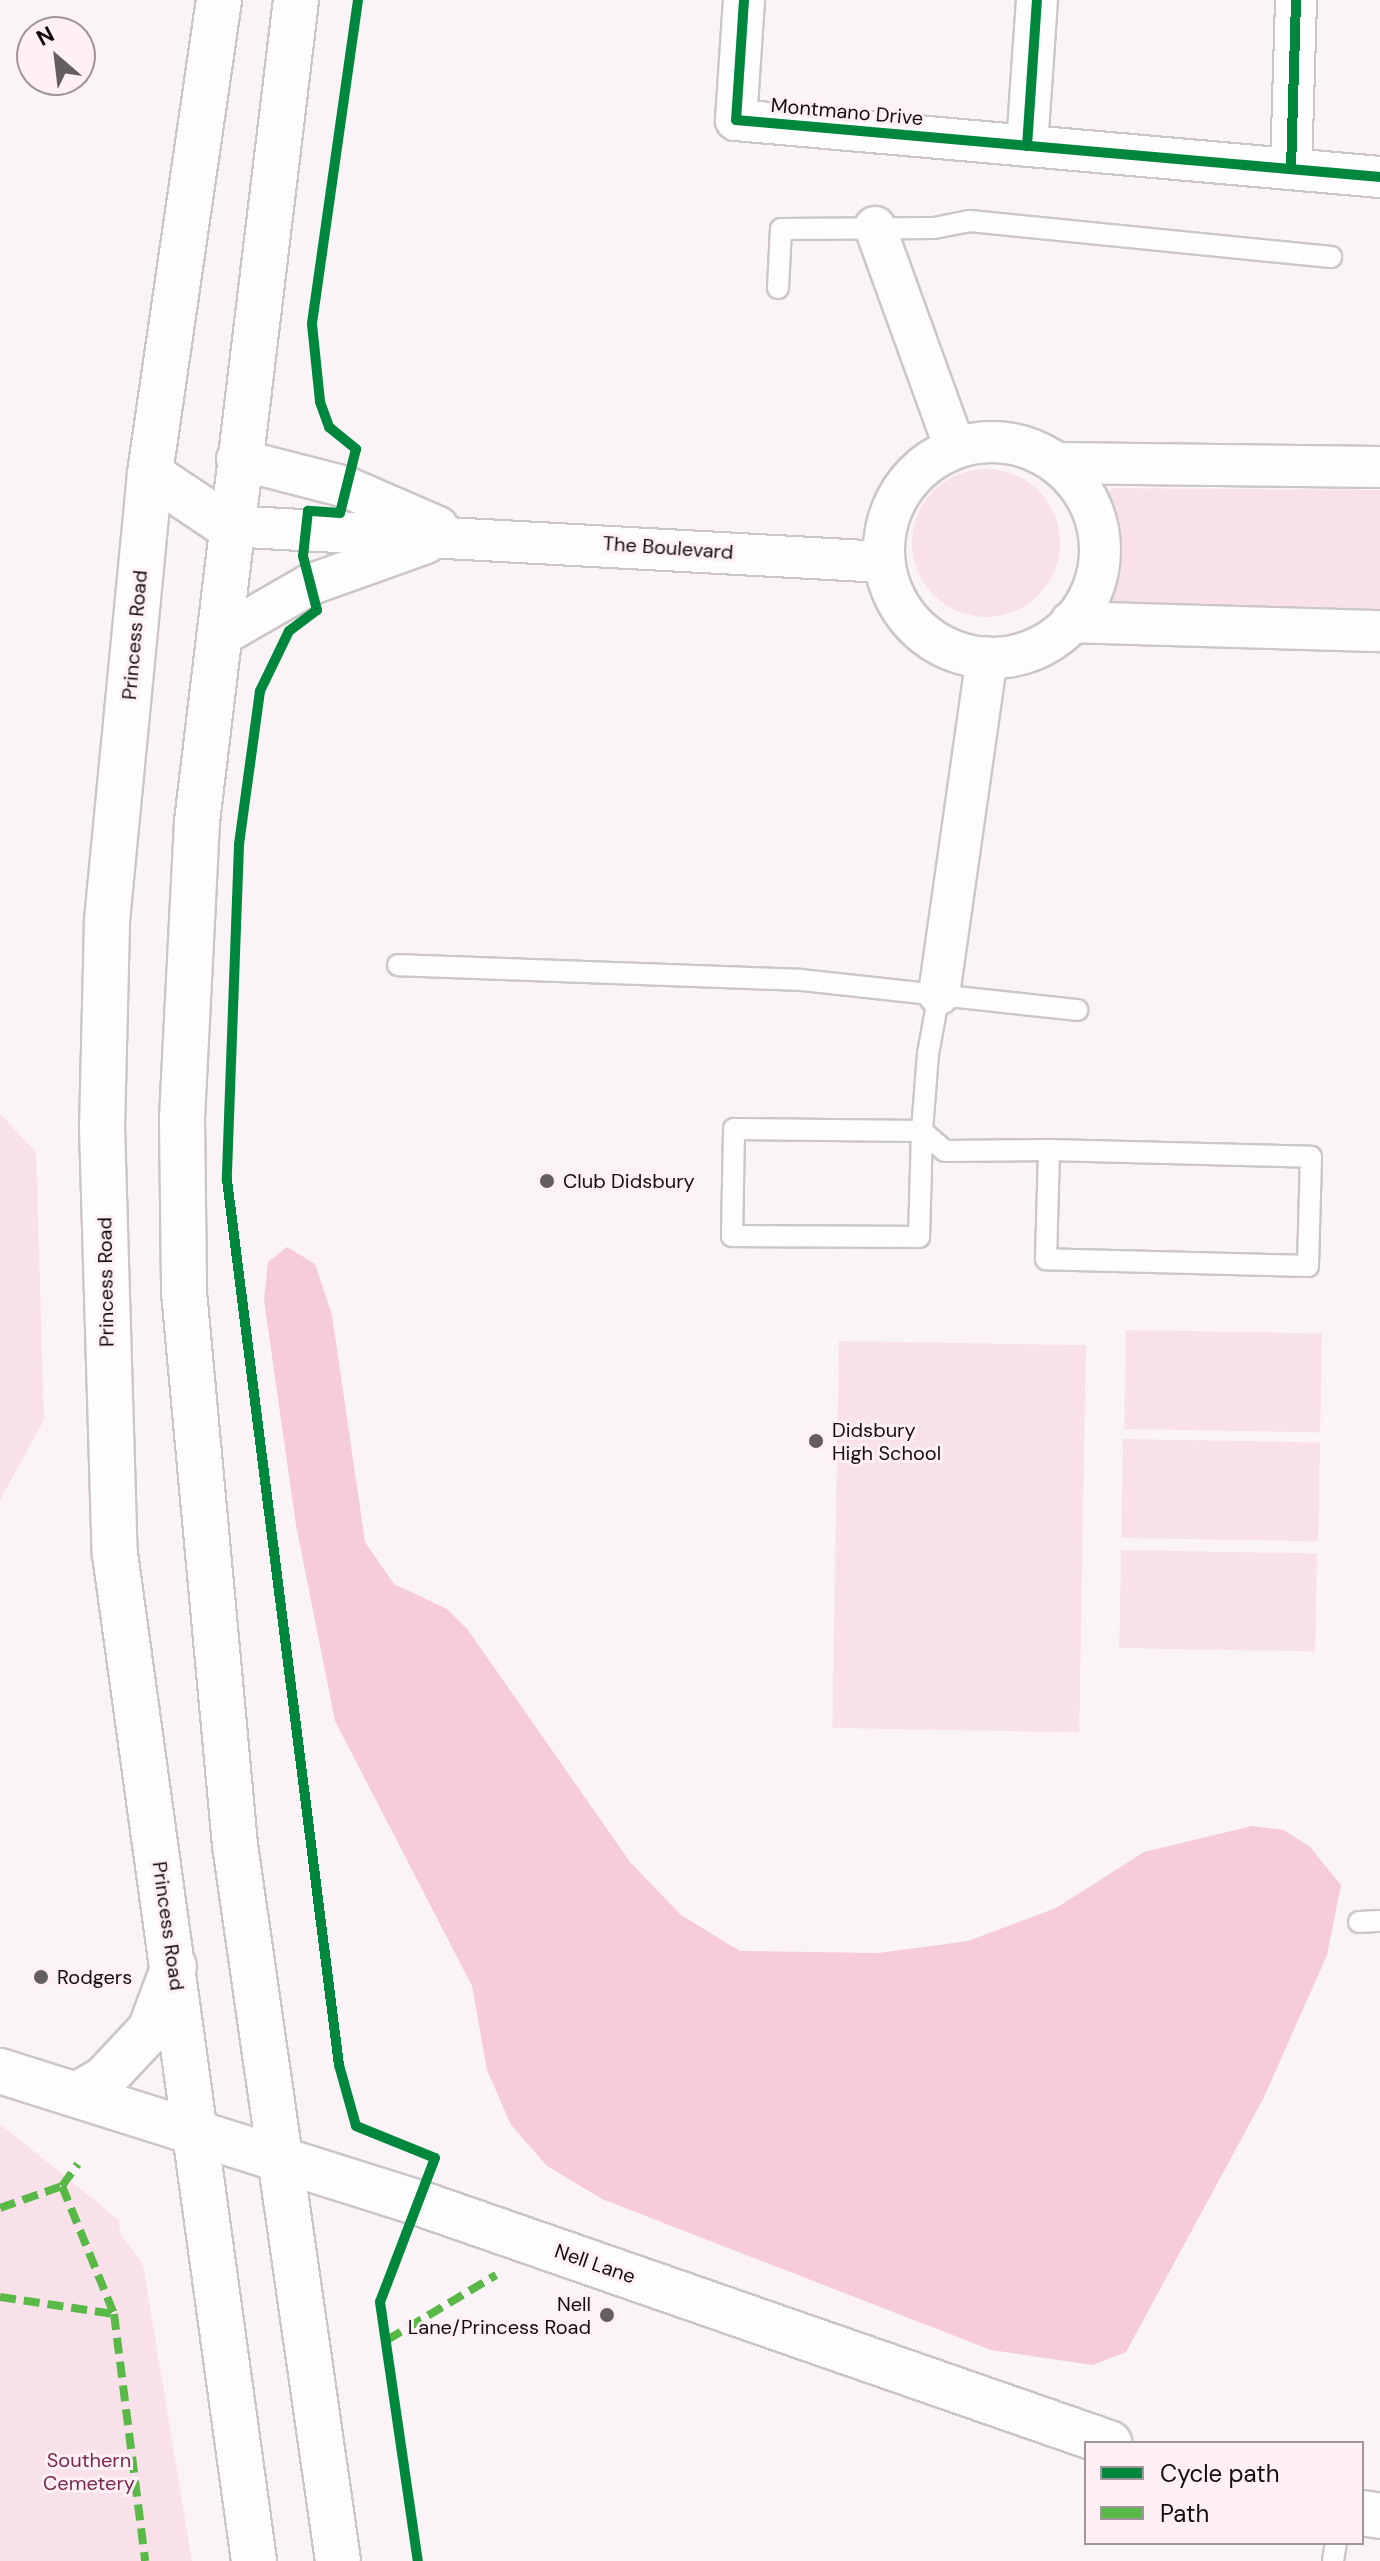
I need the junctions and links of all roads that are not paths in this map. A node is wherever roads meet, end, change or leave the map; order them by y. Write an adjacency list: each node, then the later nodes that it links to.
1 (219, 0): 16 (main road, Princess Road)
2 (296, 0): 13 (main road)
3 (744, 0): 6 (street, Montmano Drive)
4 (1037, 0): 6 (street)
5 (1296, 0): 7 (street)
6 (1027, 146): 7 (street, Montmano Drive)
7 (1291, 169): 8 (street, Montmano Drive)
8 (1380, 177)
9 (875, 227): 10 (lane); 11 (lane); 12 (street)
10 (1331, 257)
11 (778, 288)
12 (955, 448): 14 (street); 19 (street)
13 (237, 459): 16 (main road); 17 (main road); 18 (street, The Boulevard)
14 (1057, 463): 15 (street); 20 (street)
15 (1380, 467)
16 (150, 474): 17 (main road); 31 (main road, Princess Road)
17 (228, 526): 18 (street, The Boulevard); 22 (main road)
18 (452, 534): 19 (street, The Boulevard); 22 (street, The Boulevard)
19 (884, 562): 23 (street)
20 (1071, 622): 21 (street); 23 (street)
21 (1380, 631)
22 (217, 638): 35 (main road)
23 (987, 657): 25 (street)
24 (398, 965): 25 (lane)
25 (939, 994): 26 (lane); 27 (lane)
26 (1077, 1010)
27 (922, 1131): 27 (lane); 28 (lane)
28 (1049, 1150): 28 (lane)
29 (1380, 1921): 30 (lane)
30 (1359, 1922)
31 (174, 1966): 33 (main road); 34 (main road, Princess Road)
32 (0, 2071): 33 (main road, Nell Lane)
33 (78, 2094): 34 (main road, Nell Lane)
34 (200, 2134): 35 (main road, Nell Lane); 37 (main road, Princess Road)
35 (280, 2157): 36 (main road, Nell Lane); 38 (main road)
36 (1103, 2441)
37 (254, 2561)
38 (338, 2561)

